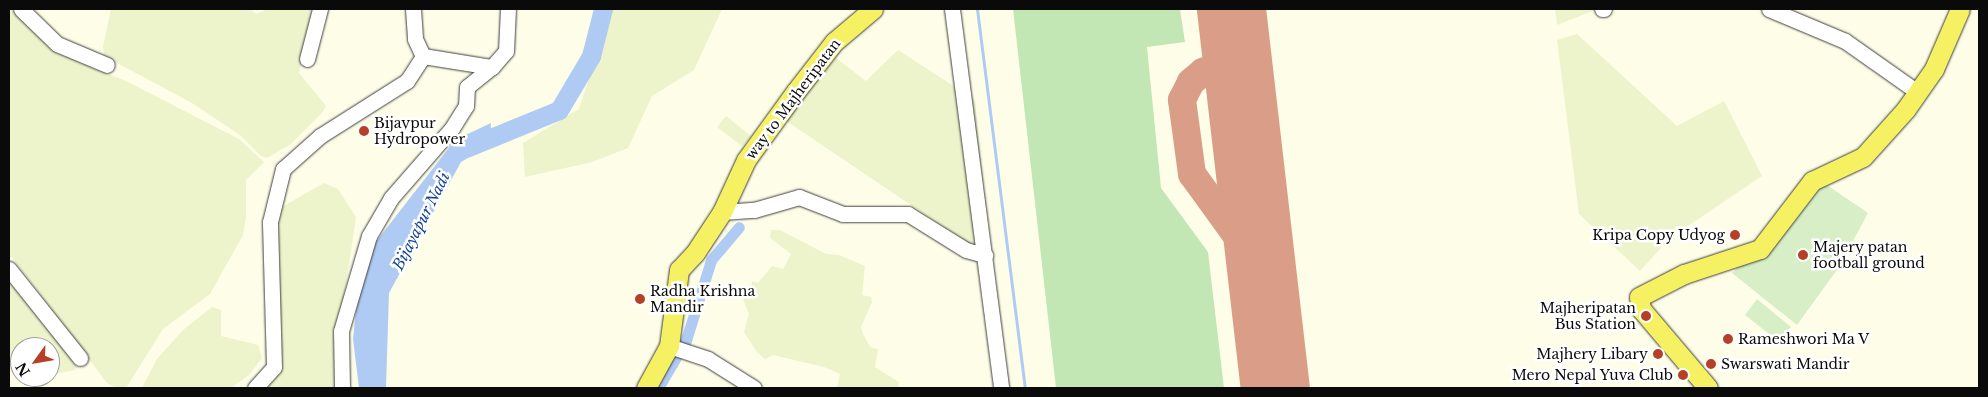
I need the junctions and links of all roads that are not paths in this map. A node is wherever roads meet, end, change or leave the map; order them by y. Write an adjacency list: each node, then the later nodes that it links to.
1 (21, 9): 11 (street)
2 (320, 9): 10 (street)
3 (412, 9): 9 (street)
4 (508, 9): 12 (street)
5 (873, 9): 14 (main road, way to Majheripatan)
6 (952, 9): 15 (street)
7 (1769, 9): 13 (street)
8 (1960, 9): 13 (main road)
9 (423, 56): 12 (street); 19 (street)
10 (307, 59)
11 (107, 65)
12 (492, 67): 20 (street)
13 (1918, 93): 24 (main road)
14 (722, 212): 15 (street); 17 (main road, way to Majheripatan)
15 (985, 256): 23 (street)
16 (9, 270): 18 (street)
17 (670, 346): 21 (main road, way to Majheripatan); 22 (street)
18 (80, 358)
19 (255, 388)
20 (342, 388)
21 (646, 388)
22 (754, 388)
23 (1001, 388)
24 (1708, 388)

